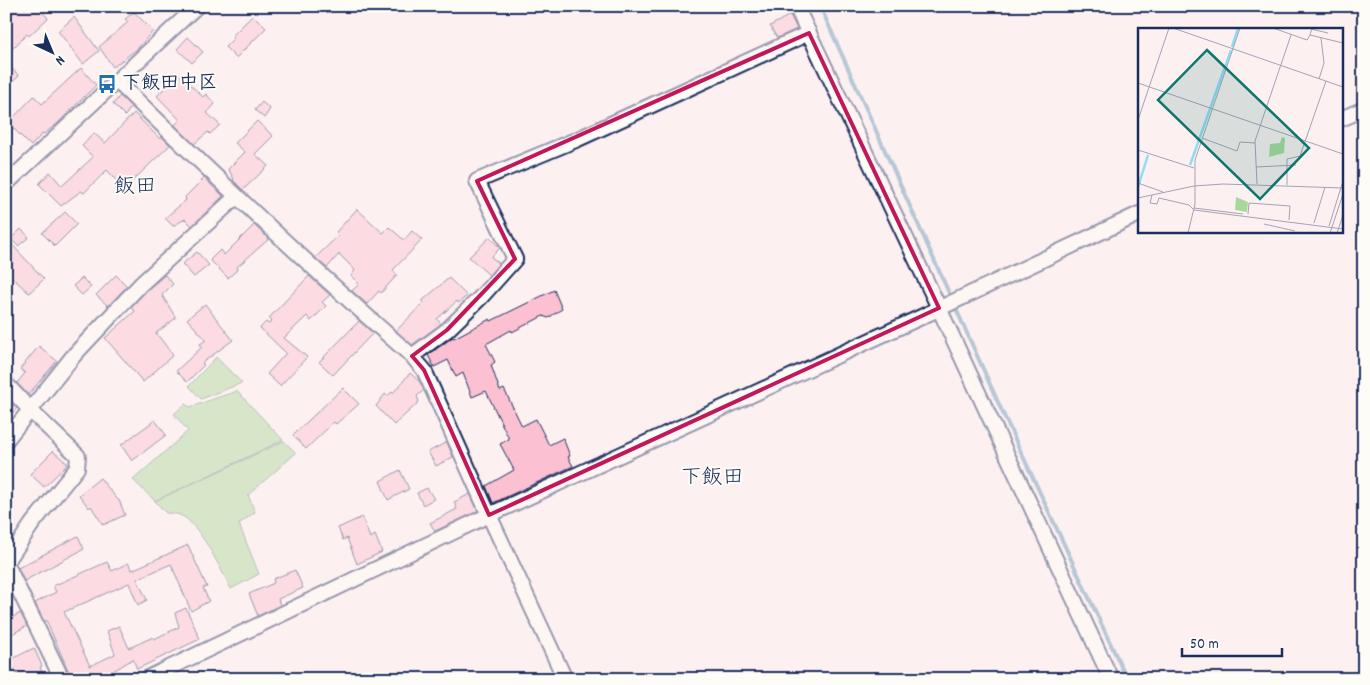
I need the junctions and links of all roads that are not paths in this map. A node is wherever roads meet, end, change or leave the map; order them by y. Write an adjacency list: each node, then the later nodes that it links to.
1 (197, 6): 4 (street)
2 (796, 6): 3 (street)
3 (809, 33): 10 (street); 11 (street)
4 (117, 80): 7 (street); 8 (street)
5 (1364, 109): 6 (street)
6 (1342, 120)
7 (6, 184)
8 (236, 197): 11 (street); 13 (street)
9 (1138, 214): 10 (street)
10 (941, 307): 15 (street); 19 (street)
11 (412, 356): 15 (street)
12 (6, 384): 13 (street)
13 (30, 411): 14 (street); 16 (street)
14 (6, 440)
15 (489, 515): 17 (street); 18 (street)
16 (62, 679)
17 (146, 679)
18 (565, 679)
19 (1111, 679)

